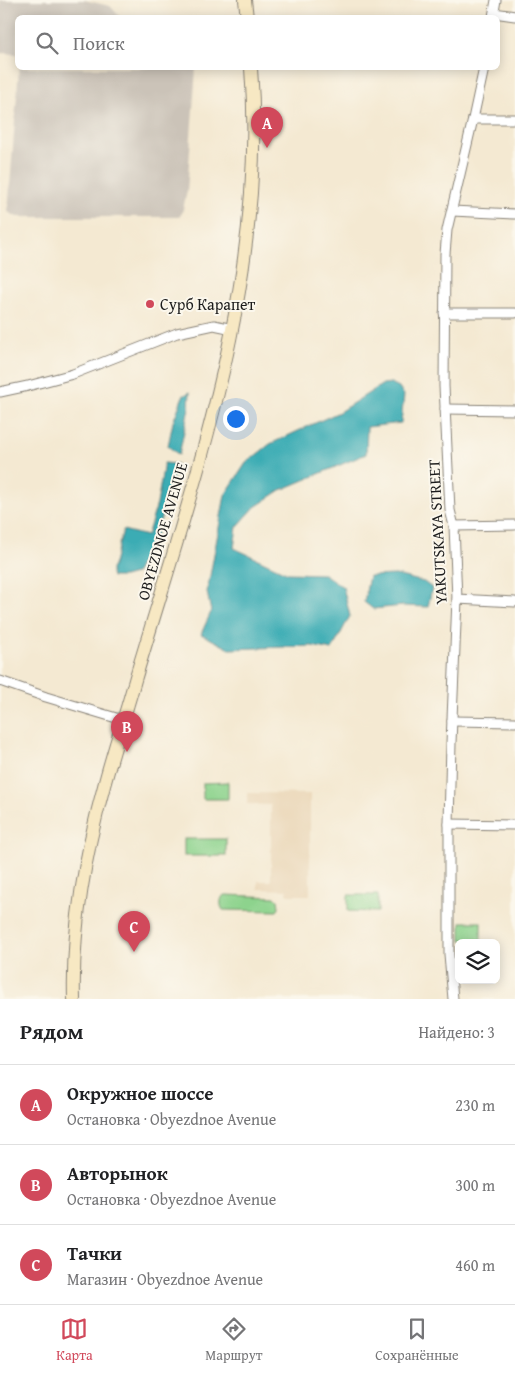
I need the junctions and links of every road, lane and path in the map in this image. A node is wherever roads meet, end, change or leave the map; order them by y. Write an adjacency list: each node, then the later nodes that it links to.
1 (245, 0): 3 (main road)
2 (496, 0): 4 (street)
3 (247, 15)
4 (494, 15)
5 (500, 15): 6 (street)
6 (515, 16)
7 (251, 70): 15 (main road, OBYEZDNOE AVENUE)
8 (484, 70): 10 (street, YAKUTSKAYA STREET)
9 (515, 119): 10 (street)
10 (474, 120): 11 (street, YAKUTSKAYA STREET)
11 (452, 211): 12 (street); 13 (street, YAKUTSKAYA STREET)
12 (515, 214)
13 (444, 313): 14 (street); 17 (street, YAKUTSKAYA STREET)
14 (515, 313)
15 (233, 329): 16 (street); 24 (main road, OBYEZDNOE AVENUE)
16 (0, 392)
17 (445, 409): 18 (street); 20 (street, YAKUTSKAYA STREET)
18 (515, 410)
19 (515, 525): 20 (street)
20 (454, 526): 21 (street, YAKUTSKAYA STREET)
21 (457, 599): 22 (street); 25 (street, YAKUTSKAYA STREET)
22 (515, 602)
23 (0, 681): 24 (street)
24 (123, 720): 29 (main road, OBYEZDNOE AVENUE)
25 (452, 721): 26 (street); 27 (street, YAKUTSKAYA STREET)
26 (515, 722)
27 (449, 824): 28 (street); 30 (street, YAKUTSKAYA STREET)
28 (515, 825)
29 (74, 999)
30 (452, 999)

